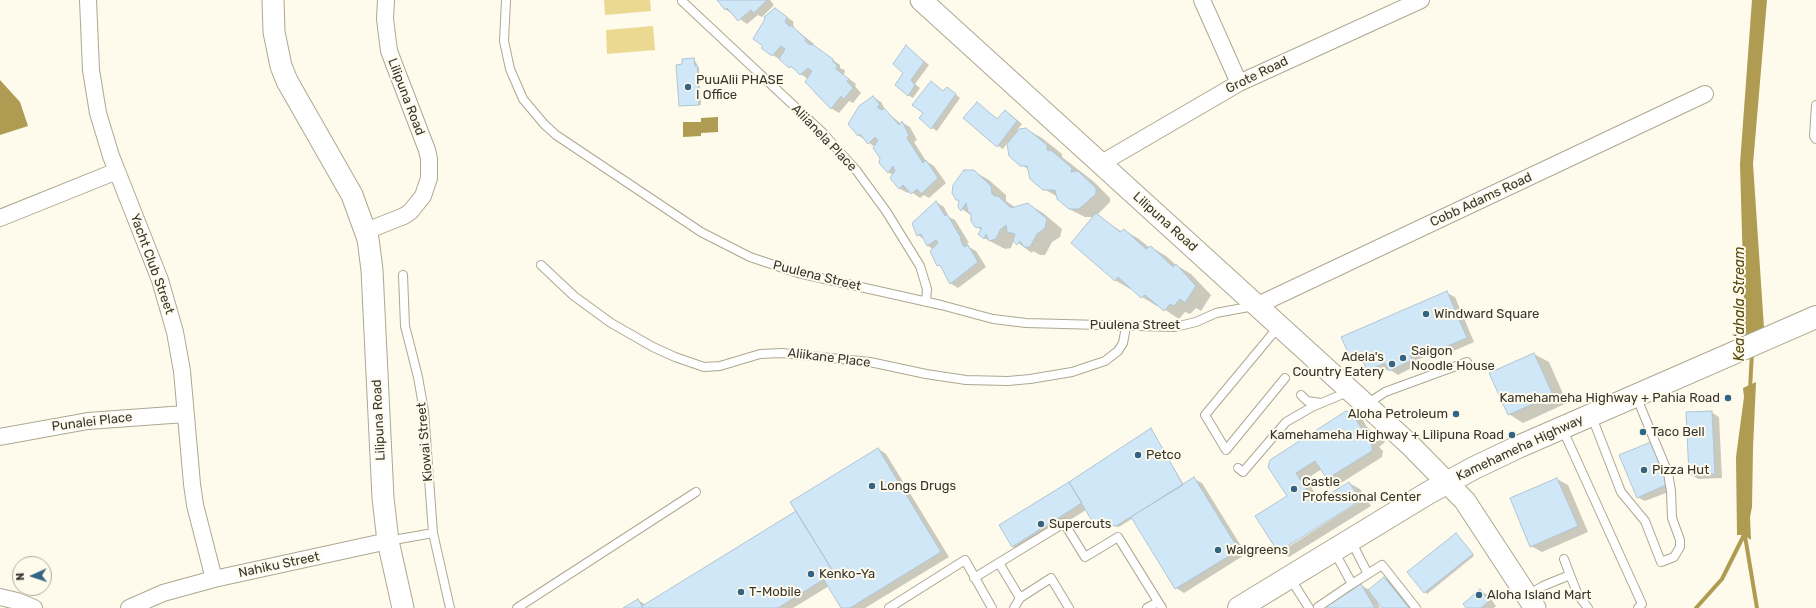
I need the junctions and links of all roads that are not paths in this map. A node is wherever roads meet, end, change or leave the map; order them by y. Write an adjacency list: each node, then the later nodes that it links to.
1 (88, 0): 14 (street, Yacht Club Street)
2 (273, 0): 16 (street, Lilipuna Road)
3 (386, 0): 16 (street, Lilipuna Road)
4 (506, 0): 19 (lane, Puulena Street)
5 (921, 0): 13 (street, Lilipuna Road)
6 (1202, 0): 9 (street)
7 (1421, 0): 9 (street, Grote Road)
8 (682, 1): 19 (lane, Aliianela Place)
9 (1239, 83): 13 (street, Grote Road)
10 (1705, 94): 20 (street, Cobb Adams Road)
11 (1816, 106): 12 (lane)
12 (1816, 139)
13 (1100, 164): 20 (street, Lilipuna Road)
14 (117, 172): 15 (street); 31 (street, Yacht Club Street)
15 (0, 218)
16 (366, 231): 39 (street, Lilipuna Road)
17 (541, 265): 23 (lane, Aliikane Place)
18 (403, 275): 38 (lane, Kiowai Street)
19 (926, 302): 23 (lane, Puulena Street)
20 (1258, 305): 22 (street, Lilipuna Road); 23 (lane, Puulena Street)
21 (1816, 319): 28 (main road, Kamehameha Highway)
22 (1279, 326): 25 (lane); 26 (street, Lilipuna Road)
23 (1126, 327)
24 (1467, 362): 30 (lane)
25 (1285, 378)
26 (1350, 391): 29 (lane); 30 (street, Lilipuna Road)
27 (1301, 395): 29 (lane)
28 (1636, 395): 32 (main road, Kamehameha Highway); 32 (lane)
29 (1322, 403): 35 (lane)
30 (1367, 404): 36 (street, Lilipuna Road)
31 (185, 414): 34 (street, Punalei Place); 47 (street, Yacht Club Street)
32 (1591, 415): 33 (main road, Kamehameha Highway)
33 (1562, 428): 36 (main road, Kamehameha Highway); 68 (lane)
34 (0, 437)
35 (1238, 468)
36 (1446, 484): 40 (main road, Kamehameha Highway); 51 (street, Lilipuna Road)
37 (696, 492): 57 (lane)
38 (433, 533): 39 (lane, Nahiku Street); 56 (lane, Kiowai Street)
39 (388, 540): 47 (street, Nahiku Street); 55 (street, Lilipuna Road)
40 (1342, 545): 43 (lane); 46 (main road, Kamehameha Highway); 48 (lane)
41 (1564, 559): 44 (lane)
42 (999, 563): 45 (lane); 50 (lane); 52 (lane)
43 (1368, 574): 48 (lane); 66 (lane)
44 (1570, 575): 51 (lane); 67 (lane)
45 (974, 578): 58 (lane); 59 (lane)
46 (1289, 578): 63 (main road, Kamehameha Highway); 64 (lane)
47 (214, 579): 54 (street, Nahiku Street)
48 (1352, 584): 65 (lane)
49 (0, 597): 53 (street)
50 (1020, 598): 60 (lane); 61 (lane)
51 (1531, 602)
52 (1160, 605): 62 (lane)
53 (34, 608)
54 (129, 608)
55 (403, 608)
56 (450, 608)
57 (517, 608)
58 (889, 608)
59 (992, 608)
60 (1014, 608)
61 (1070, 608)
62 (1147, 608)
63 (1239, 608)
64 (1309, 608)
65 (1318, 608)
66 (1416, 608)
67 (1588, 608)
68 (1638, 608)

